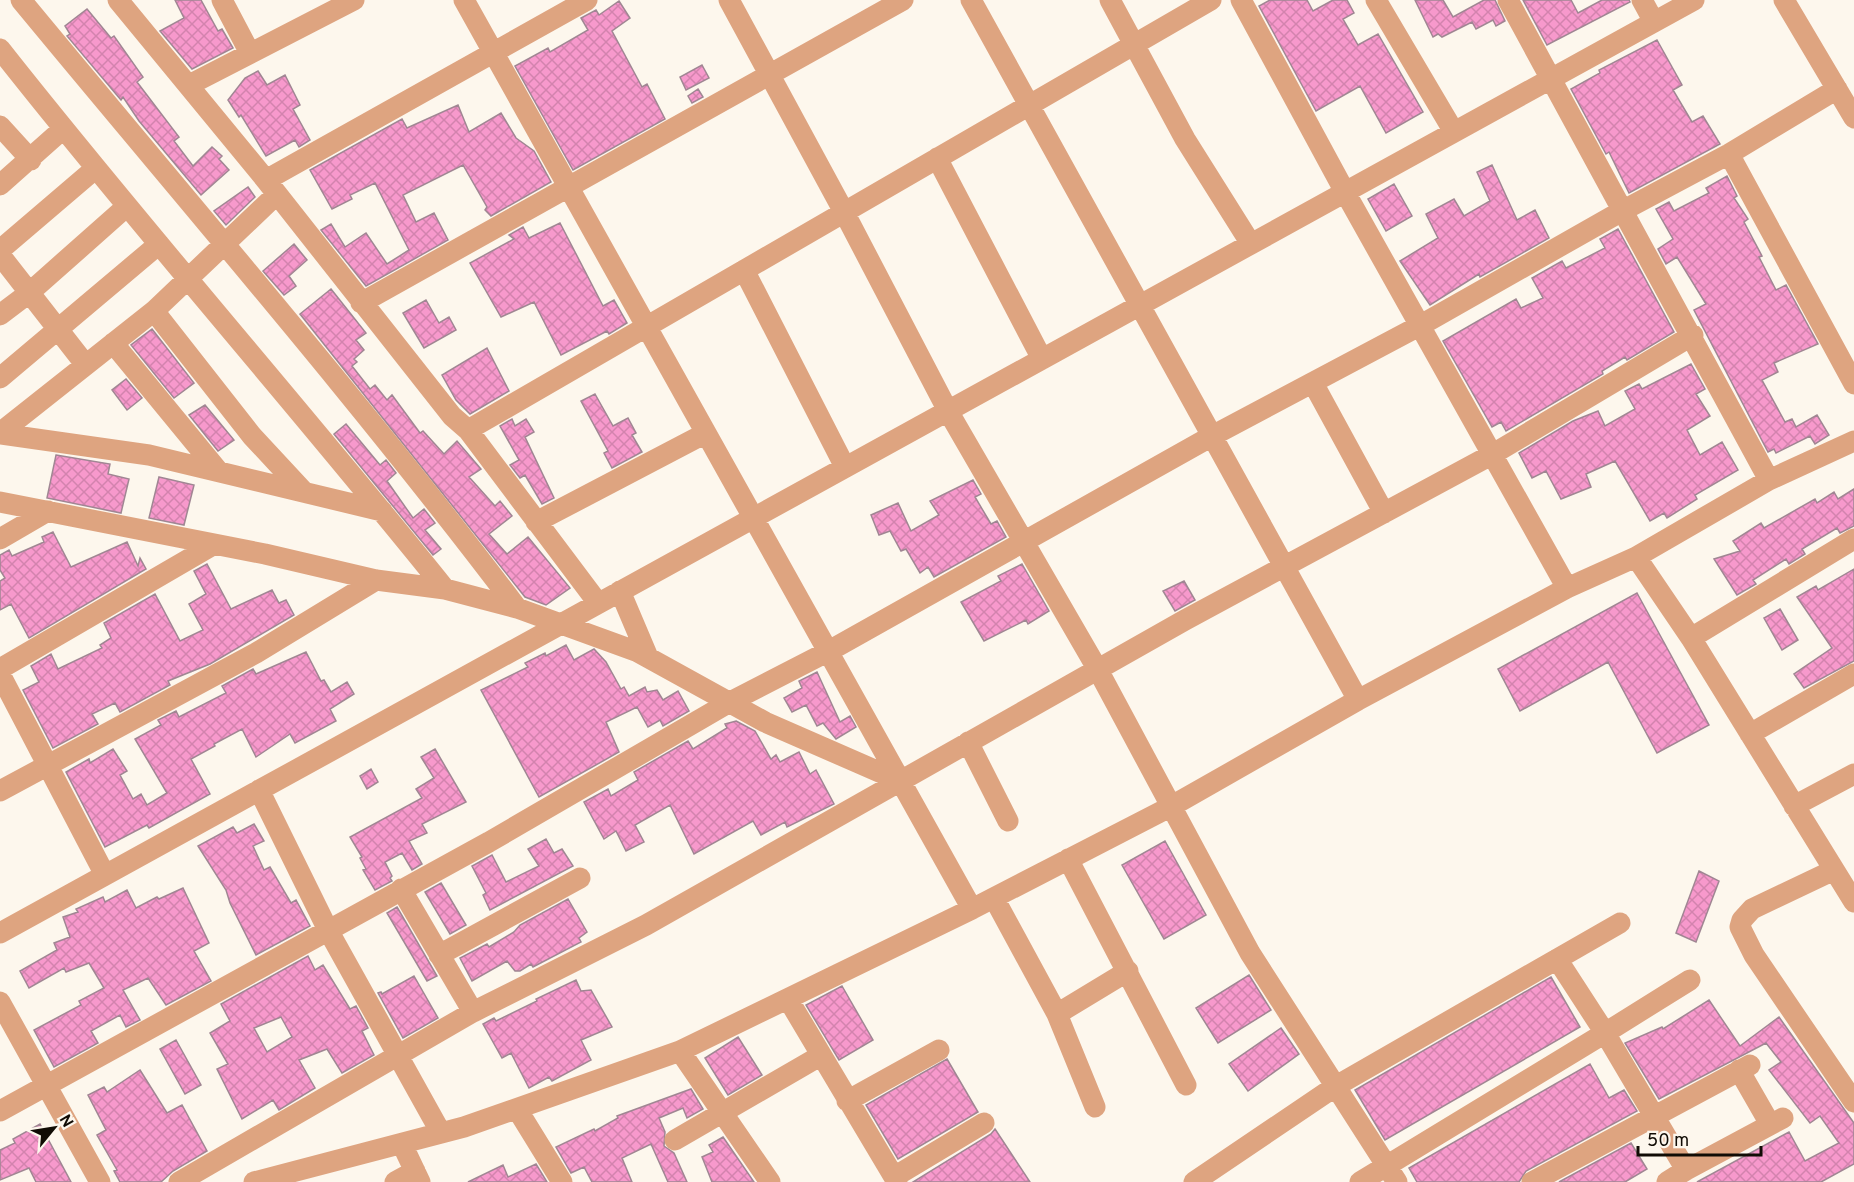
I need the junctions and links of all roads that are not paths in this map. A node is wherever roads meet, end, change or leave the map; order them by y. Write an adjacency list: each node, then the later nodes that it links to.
1 (21, 0): 45 (street)
2 (118, 0): 25 (street)
3 (222, 0): 21 (street)
4 (464, 0): 22 (street)
5 (587, 0): 22 (street)
6 (729, 0): 23 (street)
7 (903, 0): 23 (street)
8 (970, 0): 27 (street)
9 (1110, 0): 19 (street)
10 (1211, 0): 19 (street)
11 (1241, 0): 39 (street)
12 (1376, 0): 31 (street)
13 (1508, 0): 24 (street)
14 (1642, 0): 18 (street)
15 (1694, 0): 18 (street)
16 (1784, 0): 26 (street)
17 (349, 1): 21 (street)
18 (1654, 22): 24 (street)
19 (1134, 44): 27 (street); 44 (street)
20 (0, 49): 30 (street)
21 (250, 52): 25 (street)
22 (493, 52): 37 (street); 38 (street)
23 (768, 75): 37 (street); 42 (street)
24 (1551, 78): 31 (street); 41 (street)
25 (189, 85): 38 (street)
26 (1837, 89): 28 (street); 32 (street)
27 (1029, 105): 33 (street); 52 (street)
28 (1854, 118)
29 (0, 126): 34 (street)
30 (63, 129): 34 (street); 35 (street)
31 (1454, 132): 39 (street)
32 (1729, 154): 41 (street); 64 (street)
33 (937, 158): 42 (street); 60 (street)
34 (31, 160): 36 (street)
35 (96, 168): 40 (street); 46 (street)
36 (0, 185)
37 (569, 187): 51 (street); 56 (street)
38 (271, 188): 45 (street); 51 (street)
39 (1345, 192): 44 (street); 55 (street)
40 (126, 207): 43 (street); 50 (street)
41 (1622, 211): 55 (street); 58 (street)
42 (844, 212): 48 (street); 65 (street)
43 (159, 244): 49 (street); 57 (street)
44 (1251, 244): 52 (street)
45 (225, 246): 49 (street); 93 (street)
46 (0, 250)
47 (0, 255): 50 (street)
48 (744, 270): 56 (street); 72 (street)
49 (189, 280): 53 (street); 78 (street)
50 (29, 293): 54 (street); 57 (street)
51 (362, 303): 66 (street)
52 (1139, 305): 60 (street); 69 (street)
53 (154, 311): 59 (street); 75 (street)
54 (0, 315)
55 (1421, 325): 63 (street); 71 (street)
56 (647, 326): 66 (street); 68 (street)
57 (59, 329): 61 (street); 62 (street)
58 (1693, 335): 71 (street); 74 (street)
59 (113, 342): 61 (street); 73 (street)
60 (1042, 359): 65 (street)
61 (85, 364): 67 (street)
62 (0, 378)
63 (1313, 383): 69 (street); 79 (street)
64 (1854, 384)
65 (948, 411): 72 (street); 83 (street)
66 (468, 430): 81 (street)
67 (1, 433): 73 (street)
68 (706, 433): 80 (street); 81 (street)
69 (1212, 436): 83 (street); 87 (street)
70 (1854, 441): 74 (street)
71 (1493, 454): 79 (street); 89 (street)
72 (845, 467): 80 (street)
73 (219, 472): 75 (street)
74 (1769, 480): 86 (street)
75 (304, 492): 78 (street)
76 (0, 502): 77 (street)
77 (48, 511): 82 (street); 85 (street)
78 (382, 511): 90 (street)
79 (1384, 513): 87 (street)
80 (754, 518): 91 (street); 96 (street)
81 (536, 522): 92 (street)
82 (0, 539)
83 (1023, 544): 96 (street); 99 (street)
84 (1852, 544): 95 (street)
85 (213, 545): 88 (street); 98 (street)
86 (1636, 556): 89 (street); 95 (street)
87 (1284, 567): 99 (street); 102 (street)
88 (376, 580): 90 (street); 106 (street)
89 (1568, 588): 102 (street)
90 (445, 589): 93 (street)
91 (620, 591): 92 (street); 97 (street)
92 (598, 603): 94 (street)
93 (517, 608): 94 (street)
94 (561, 624): 97 (street); 109 (street)
95 (1691, 638): 104 (street)
96 (829, 651): 103 (street); 108 (street)
97 (648, 657): 103 (street)
98 (0, 669)
99 (1098, 670): 105 (street); 112 (street)
100 (0, 674): 106 (street)
101 (1854, 674): 104 (street)
102 (1358, 700): 112 (street)
103 (730, 702): 108 (street); 118 (street)
104 (1750, 734): 111 (street)
105 (968, 742): 108 (street); 113 (street)
106 (49, 764): 110 (street); 116 (street)
107 (1854, 774): 111 (street)
108 (902, 782): 121 (street); 130 (street)
109 (259, 790): 116 (street); 123 (street)
110 (0, 791)
111 (1794, 806): 115 (street)
112 (1170, 807): 114 (street); 140 (street)
113 (1008, 821)
114 (1068, 859): 119 (street); 127 (street)
115 (1834, 870): 120 (street); 141 (street)
116 (105, 875): 124 (street)
117 (580, 878): 125 (street)
118 (401, 889): 123 (street); 125 (street)
119 (994, 898): 121 (street); 132 (street)
120 (1854, 902)
121 (972, 909): 129 (street)
122 (1620, 923): 126 (street)
123 (328, 930): 137 (street); 139 (street)
124 (0, 933)
125 (439, 955): 130 (street)
126 (1557, 959): 133 (street); 140 (street)
127 (1128, 971): 132 (street); 138 (street)
128 (1690, 980): 133 (street)
129 (788, 999): 135 (street); 136 (street)
130 (473, 1012): 137 (street)
131 (3, 1014): 139 (street)
132 (1057, 1014): 143 (street)
133 (1605, 1033): 147 (street); 152 (street)
134 (939, 1050): 142 (street)
135 (680, 1051): 144 (street); 146 (street)
136 (820, 1056): 142 (street); 146 (street)
137 (398, 1057): 149 (street); 157 (street)
138 (1186, 1085)
139 (47, 1086): 145 (street); 156 (street)
140 (1336, 1086): 152 (street); 162 (street)
141 (1851, 1091)
142 (848, 1101): 155 (street)
143 (1095, 1107)
144 (517, 1109): 149 (street); 160 (street)
145 (0, 1111)
146 (723, 1114): 150 (street); 161 (street)
147 (1652, 1116): 153 (street); 153 (street); 165 (street)
148 (984, 1124): 155 (street)
149 (441, 1133): 151 (street)
150 (675, 1140)
151 (402, 1144): 154 (street); 158 (street)
152 (1385, 1164): 163 (street); 164 (street)
153 (1686, 1170): 166 (street)
154 (417, 1176): 159 (street)
155 (895, 1179)
156 (100, 1182)
157 (180, 1182)
158 (254, 1182)
159 (395, 1182)
160 (562, 1182)
161 (770, 1182)
162 (1194, 1182)
163 (1360, 1182)
164 (1397, 1182)
165 (1532, 1182)
166 (1667, 1182)

